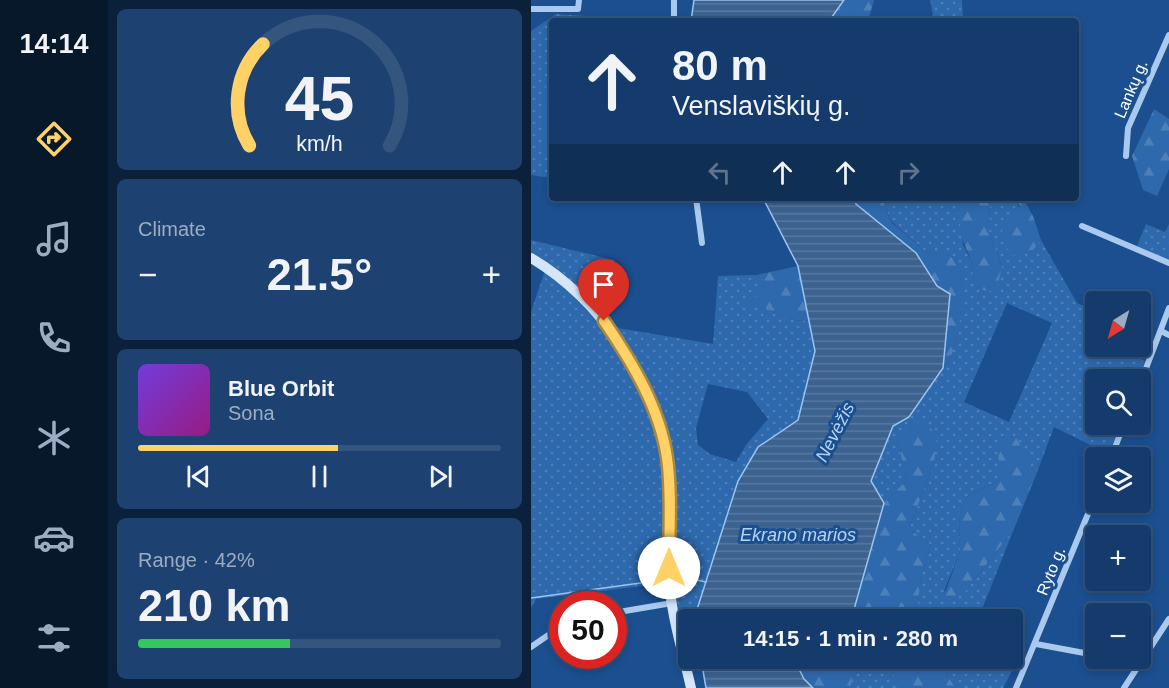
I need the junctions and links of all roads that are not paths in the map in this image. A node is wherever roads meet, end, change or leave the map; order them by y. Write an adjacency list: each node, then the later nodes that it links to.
1 (579, 0): 3 (street)
2 (674, 0): 4 (street)
3 (531, 9)
4 (673, 18)
5 (1169, 34): 6 (street, Lankų g.)
6 (1126, 156)
7 (696, 201): 9 (street)
8 (1082, 226): 11 (street)
9 (702, 243)
10 (531, 258): 17 (main road)
11 (1169, 263)
12 (1169, 308): 13 (street)
13 (1161, 332): 14 (street); 15 (street)
14 (1169, 335)
15 (1146, 369)
16 (1089, 513): 21 (street, Ryto g.)
17 (672, 603): 18 (street); 26 (main road)
18 (627, 611)
19 (1169, 619): 22 (street)
20 (549, 635): 23 (street)
21 (1037, 644): 24 (street); 27 (street, Ryto g.)
22 (1151, 645)
23 (531, 647)
24 (1085, 653)
25 (1135, 669): 28 (street)
26 (691, 688)
27 (1016, 688)
28 (1124, 688)

